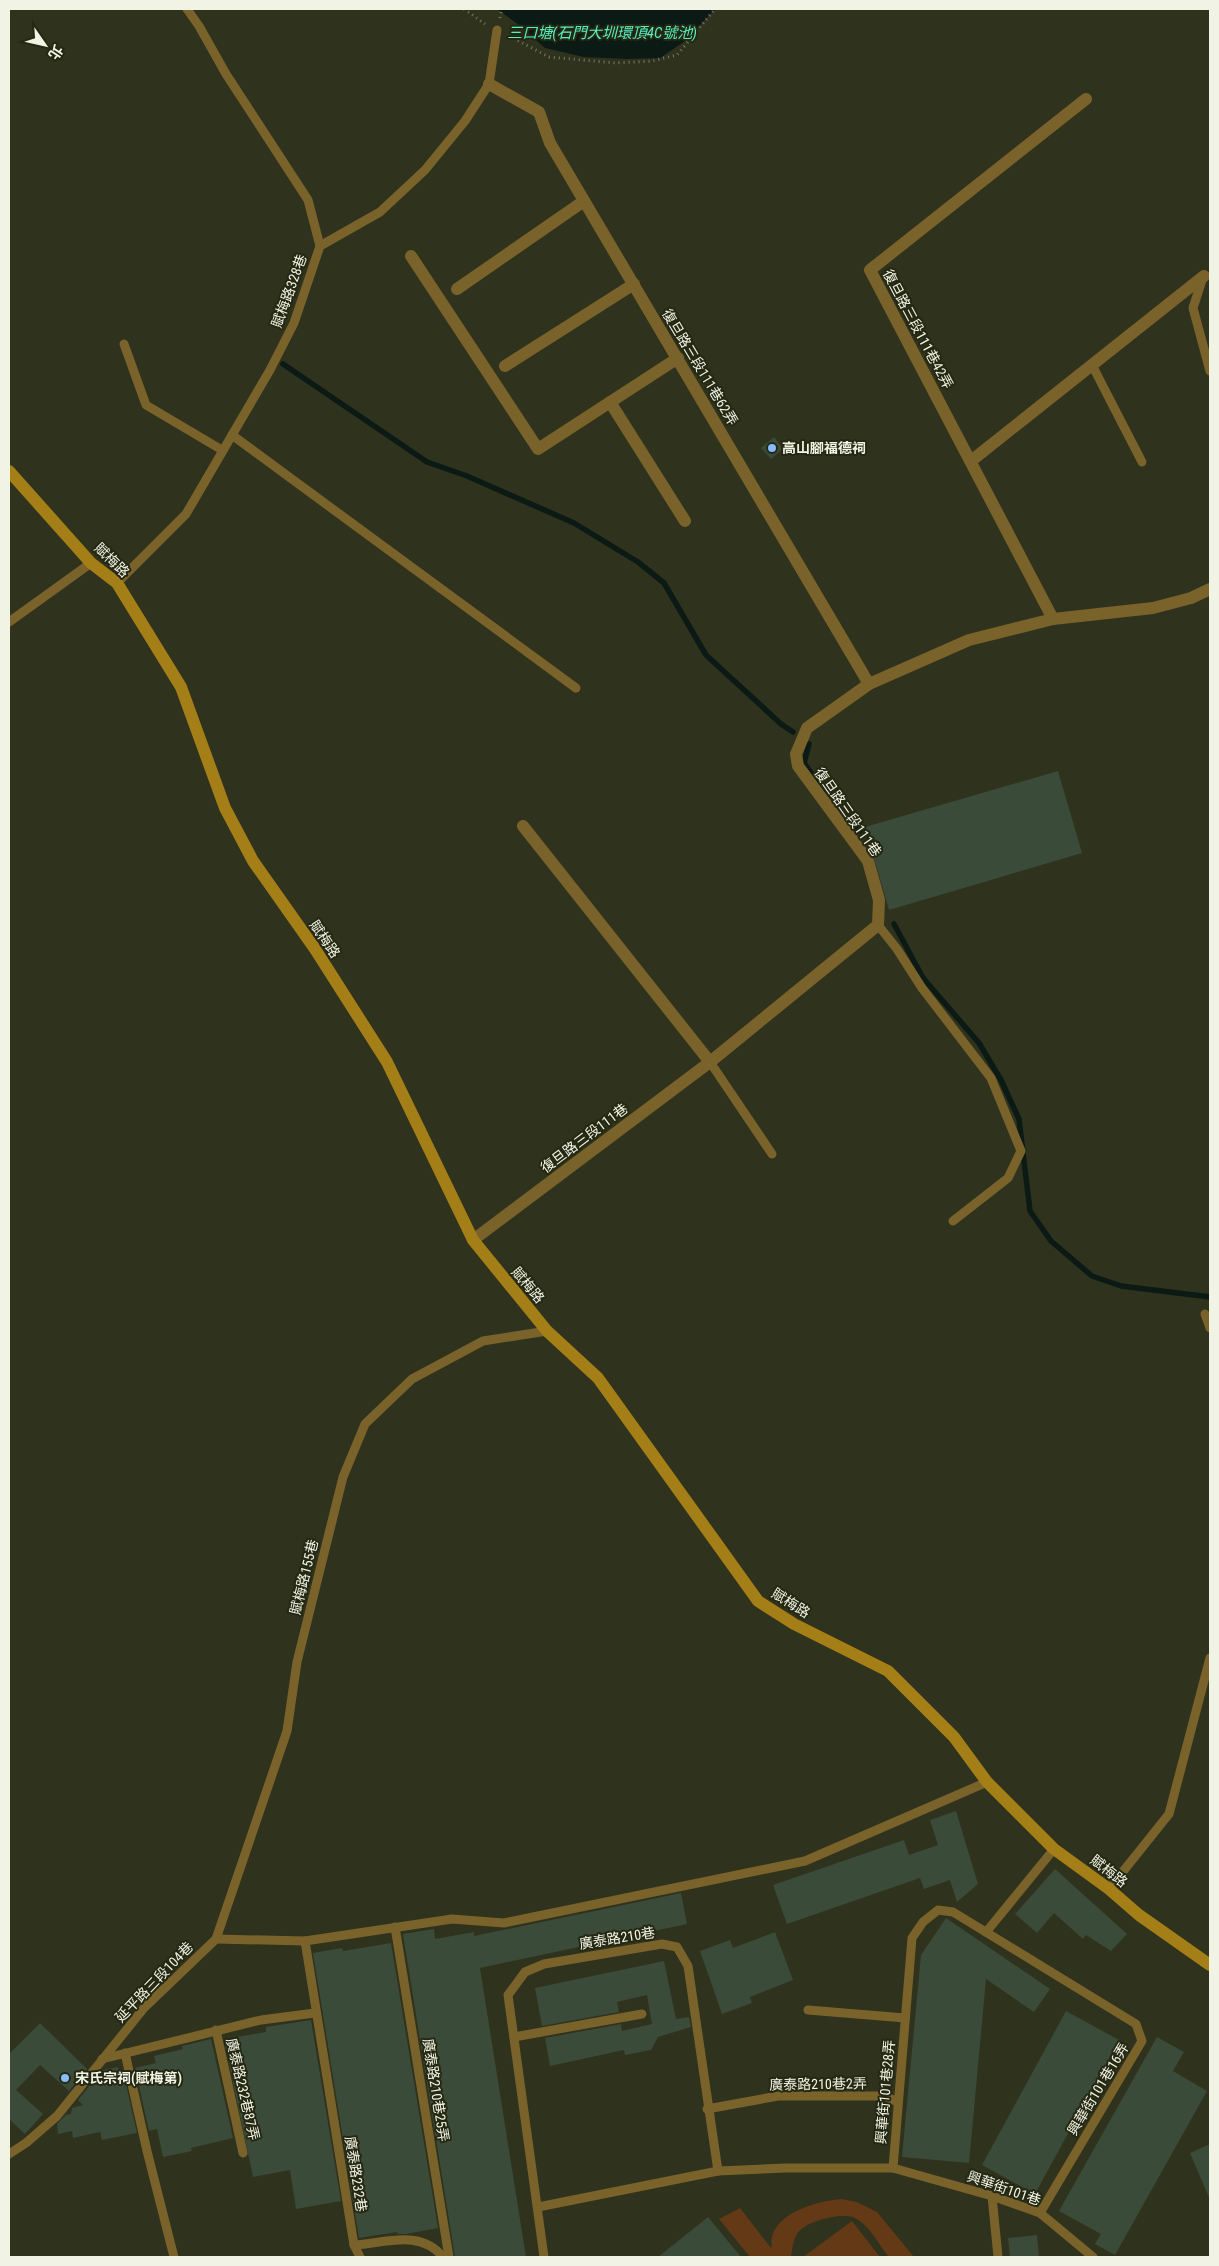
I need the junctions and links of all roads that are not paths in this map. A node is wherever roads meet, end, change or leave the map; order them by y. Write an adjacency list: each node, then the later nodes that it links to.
1 (187, 9): 6 (lane)
2 (497, 30): 3 (lane, 賦梅路328巷)
3 (489, 84): 5 (street, 復旦路三段111巷62弄); 6 (lane, 賦梅路328巷)
4 (1086, 99): 19 (street, 復旦路三段111巷42弄)
5 (584, 201): 9 (street, 復旦路三段111巷62弄); 10 (street)
6 (320, 246): 17 (lane, 賦梅路328巷)
7 (411, 256): 16 (street)
8 (1204, 276): 13 (street); 15 (lane)
9 (634, 284): 12 (street, 復旦路三段111巷62弄); 14 (street)
10 (456, 289)
11 (124, 344): 18 (lane)
12 (678, 358): 16 (street); 28 (street, 復旦路三段111巷62弄)
13 (1092, 365): 19 (street); 20 (lane)
14 (505, 366)
15 (1210, 370)
16 (610, 402): 22 (street)
17 (232, 435): 18 (lane, 賦梅路328巷); 29 (lane)
18 (222, 450): 24 (lane, 賦梅路328巷)
19 (971, 461): 26 (street, 復旦路三段111巷42弄)
20 (1142, 462)
21 (9, 471): 23 (street, 賦梅路)
22 (685, 521)
23 (91, 562): 24 (street, 賦梅路); 27 (lane)
24 (117, 583): 35 (street, 賦梅路)
25 (1210, 589): 26 (street, 復旦路三段111巷)
26 (1053, 619): 28 (street, 復旦路三段111巷)
27 (9, 622)
28 (869, 684): 31 (street, 復旦路三段111巷)
29 (576, 688)
30 (524, 826): 32 (street)
31 (878, 925): 32 (street, 復旦路三段111巷); 34 (lane)
32 (710, 1062): 33 (lane); 35 (street, 復旦路三段111巷)
33 (772, 1154)
34 (954, 1221)
35 (473, 1240): 38 (street, 賦梅路)
36 (1205, 1314): 37 (lane)
37 (1210, 1328)
38 (547, 1331): 40 (street, 賦梅路); 45 (lane, 賦梅路155巷)
39 (1210, 1658): 42 (lane)
40 (987, 1782): 41 (street, 賦梅路); 43 (lane)
41 (1054, 1849): 42 (street, 賦梅路); 44 (lane)
42 (1109, 1889): 47 (street, 賦梅路)
43 (395, 1927): 46 (lane); 69 (lane, 廣泰路210巷25弄)
44 (987, 1931): 51 (lane, 興華街101巷28弄); 64 (lane, 興華街101巷16弄)
45 (216, 1939): 46 (lane); 55 (lane, 延平路三段104巷)
46 (305, 1941): 49 (lane, 廣泰路232巷)
47 (1210, 1965)
48 (808, 2010): 51 (lane)
49 (315, 2013): 52 (lane); 65 (lane, 廣泰路232巷)
50 (642, 2014): 53 (lane)
51 (905, 2018): 56 (lane, 興華街101巷28弄)
52 (216, 2030): 54 (lane); 58 (lane, 廣泰路232巷87弄)
53 (514, 2037): 57 (lane, 廣泰路210巷); 63 (lane, 廣泰路210巷)
54 (125, 2053): 55 (lane); 66 (lane)
55 (102, 2059): 59 (lane, 延平路三段104巷)
56 (898, 2102): 57 (lane, 廣泰路210巷2弄); 60 (lane, 興華街101巷28弄)
57 (708, 2109): 61 (lane, 廣泰路210巷)
58 (243, 2153)
59 (9, 2154)
60 (893, 2168): 61 (lane, 興華街101巷); 62 (lane, 興華街101巷)
61 (718, 2170): 63 (lane, 興華街101巷)
62 (992, 2196): 64 (lane, 興華街101巷); 71 (lane)
63 (538, 2207): 70 (lane, 廣泰路210巷)
64 (1040, 2213): 72 (lane, 興華街101巷)
65 (354, 2245): 67 (lane, 廣泰路232巷); 68 (lane)
66 (174, 2257)
67 (360, 2257)
68 (443, 2257)
69 (449, 2257)
70 (544, 2257)
71 (998, 2257)
72 (1093, 2257)

